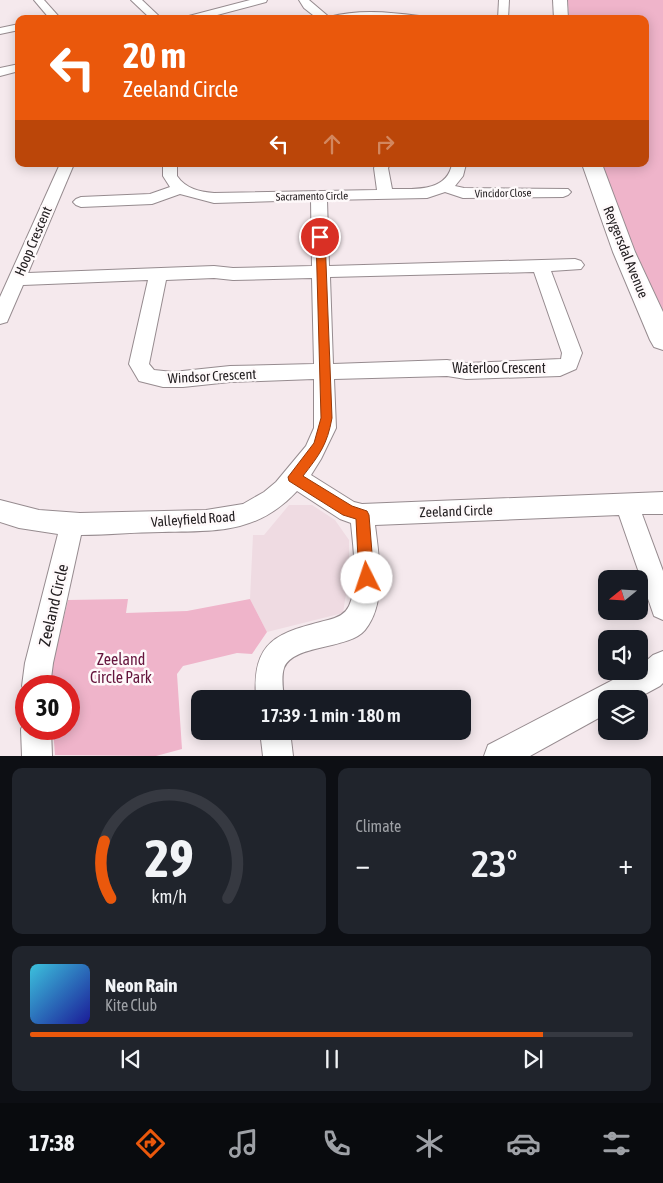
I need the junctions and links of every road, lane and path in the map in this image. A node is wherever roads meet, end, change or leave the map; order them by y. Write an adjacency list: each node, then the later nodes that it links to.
1 (39, 0): 7 (street)
2 (136, 0): 8 (street)
3 (262, 0): 9 (street)
4 (304, 0): 10 (street)
5 (504, 0): 11 (street)
6 (560, 0): 12 (main road)
7 (52, 15)
8 (153, 15)
9 (204, 15)
10 (320, 15)
11 (503, 15)
12 (561, 15)
13 (15, 28): 14 (street)
14 (0, 31)
15 (15, 68): 16 (street)
16 (0, 72)
17 (66, 167): 32 (street, Hoop Crescent)
18 (170, 167): 23 (street)
19 (382, 167): 25 (street)
20 (459, 167): 22 (street)
21 (593, 167): 34 (main road, Reygersdal Avenue)
22 (444, 187): 24 (street, Vincidor Close); 25 (street, Sacramento Circle)
23 (180, 189): 26 (street, Sacramento Circle); 27 (street)
24 (563, 192)
25 (386, 195): 26 (street, Sacramento Circle)
26 (319, 196): 30 (street, Valleyfield Road)
27 (81, 202)
28 (575, 265): 29 (street)
29 (540, 266): 30 (street); 35 (street, Waterloo Crescent)
30 (322, 272): 31 (street); 35 (street, Valleyfield Road)
31 (158, 274): 32 (street); 35 (street, Windsor Crescent)
32 (17, 279): 33 (street, Hoop Crescent)
33 (0, 318)
34 (663, 340)
35 (325, 371): 36 (street, Valleyfield Road)
36 (294, 477): 40 (street, Zeeland Circle); 41 (street, Valleyfield Road)
37 (663, 503): 38 (street, Zeeland Circle)
38 (628, 505): 40 (street, Zeeland Circle); 42 (street)
39 (0, 511): 41 (street, Valleyfield Road)
40 (362, 515): 45 (street)
41 (72, 524): 44 (street, Zeeland Circle)
42 (663, 607)
43 (663, 666): 46 (street)
44 (37, 675)
45 (269, 690)
46 (624, 690)
47 (598, 704): 52 (street)
48 (36, 740): 50 (street)
49 (276, 740): 51 (street)
50 (37, 756)
51 (278, 756)
52 (499, 756)

